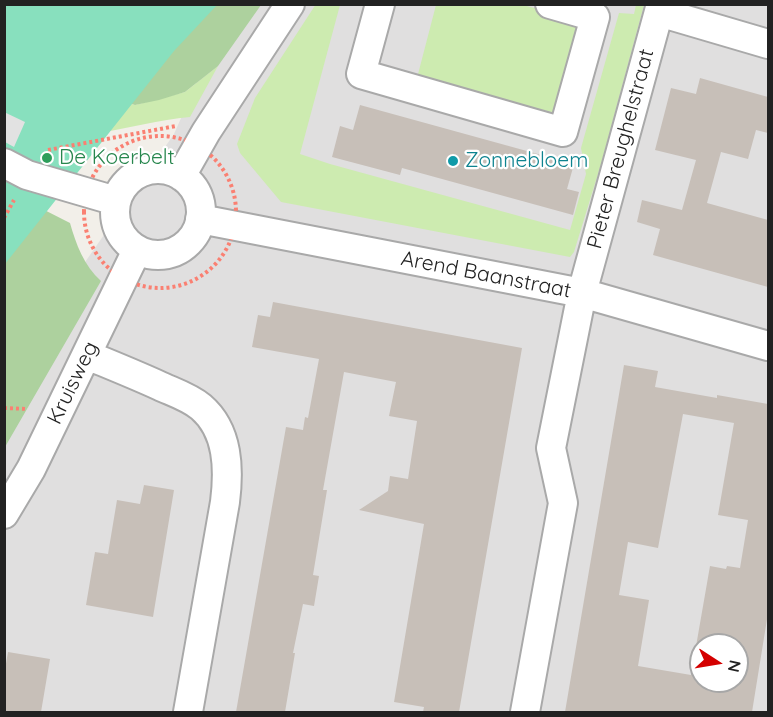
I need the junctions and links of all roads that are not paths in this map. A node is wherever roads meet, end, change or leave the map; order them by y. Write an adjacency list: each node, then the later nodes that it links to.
1 (290, 4): 7 (street)
2 (380, 4): 3 (street)
3 (550, 4)
4 (660, 8): 5 (street); 11 (street, Pieter Breughelstraat)
5 (768, 44)
6 (4, 163): 8 (street)
7 (181, 176): 8 (street); 9 (street)
8 (116, 201): 10 (street)
9 (200, 219): 10 (street); 11 (street, Arend Baanstraat)
10 (137, 250): 13 (street, Kruisweg)
11 (582, 293): 12 (street, Arend Baanstraat); 16 (street, Pieter Breughelstraat)
12 (768, 345)
13 (87, 355): 14 (street, Kruisweg); 15 (street)
14 (4, 514)
15 (188, 712)
16 (525, 712)

